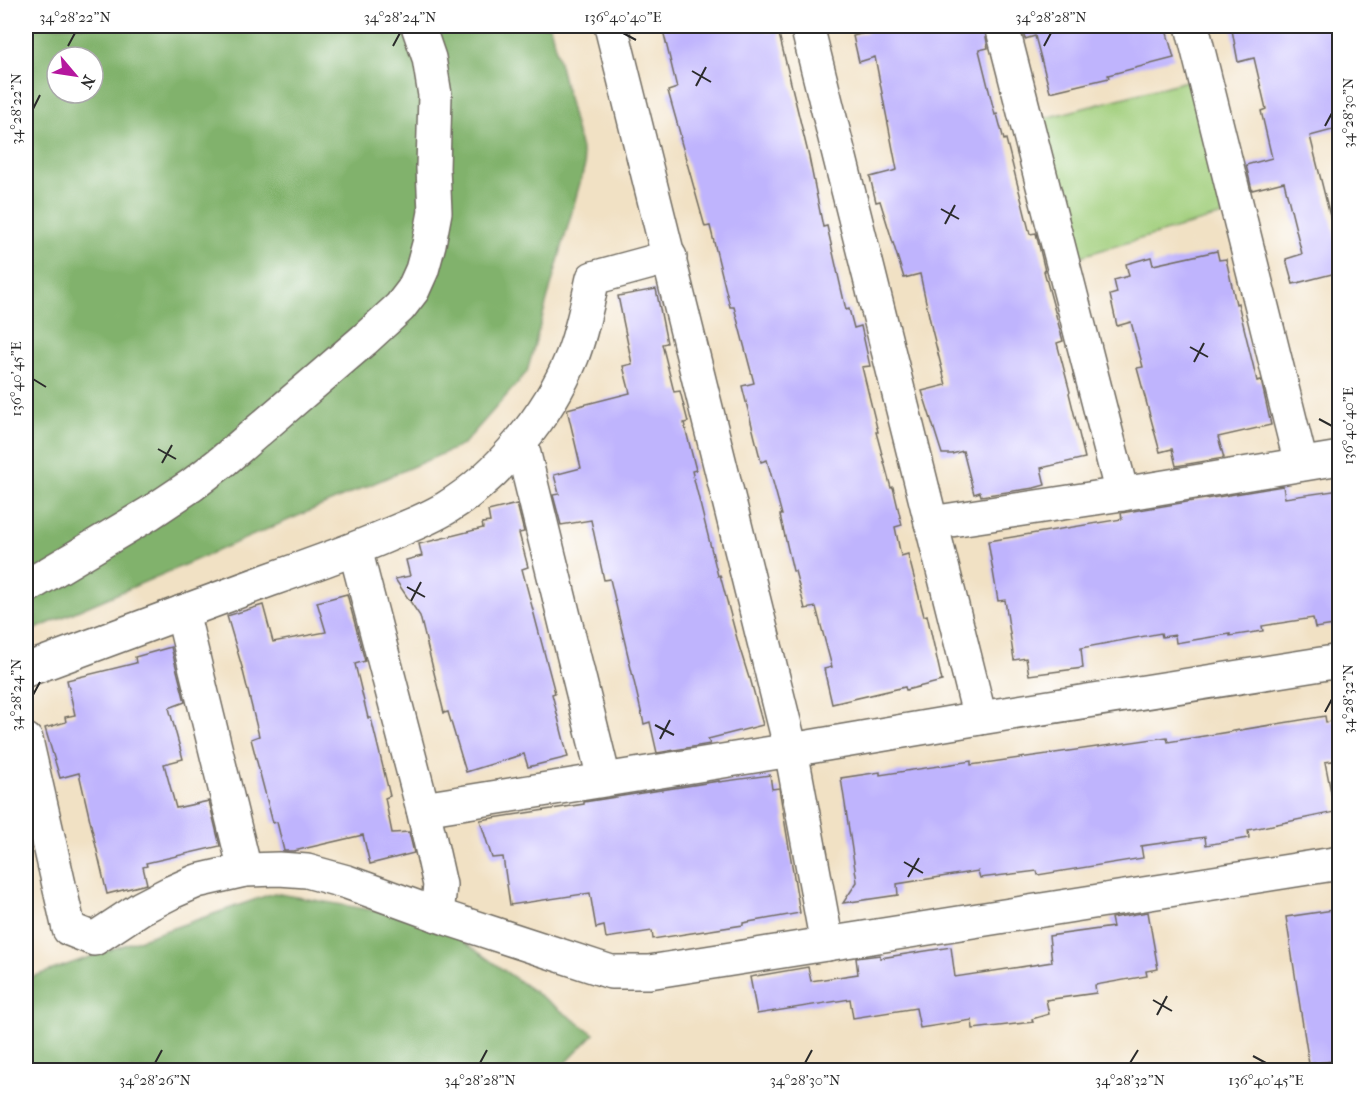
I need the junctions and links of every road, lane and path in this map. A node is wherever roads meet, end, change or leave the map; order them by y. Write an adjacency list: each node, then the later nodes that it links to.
1 (418, 26): 13 (street)
2 (612, 26): 6 (street)
3 (807, 26): 11 (street)
4 (1002, 26): 10 (street)
5 (1192, 26): 9 (street)
6 (670, 257): 7 (street); 19 (street)
7 (521, 442): 12 (street); 20 (street)
8 (1340, 458): 9 (street)
9 (1300, 464): 10 (street)
10 (1122, 494): 11 (street)
11 (931, 523): 17 (street)
12 (355, 549): 14 (street); 21 (street)
13 (26, 587)
14 (182, 612): 16 (street); 23 (street)
15 (1340, 661): 17 (street)
16 (26, 670)
17 (980, 717): 19 (street)
18 (26, 740): 23 (street)
19 (791, 750): 20 (street); 25 (street)
20 (604, 779): 21 (street)
21 (423, 808): 24 (street)
22 (1340, 863): 25 (street)
23 (245, 870): 24 (street)
24 (437, 915): 25 (street)
25 (827, 944)

